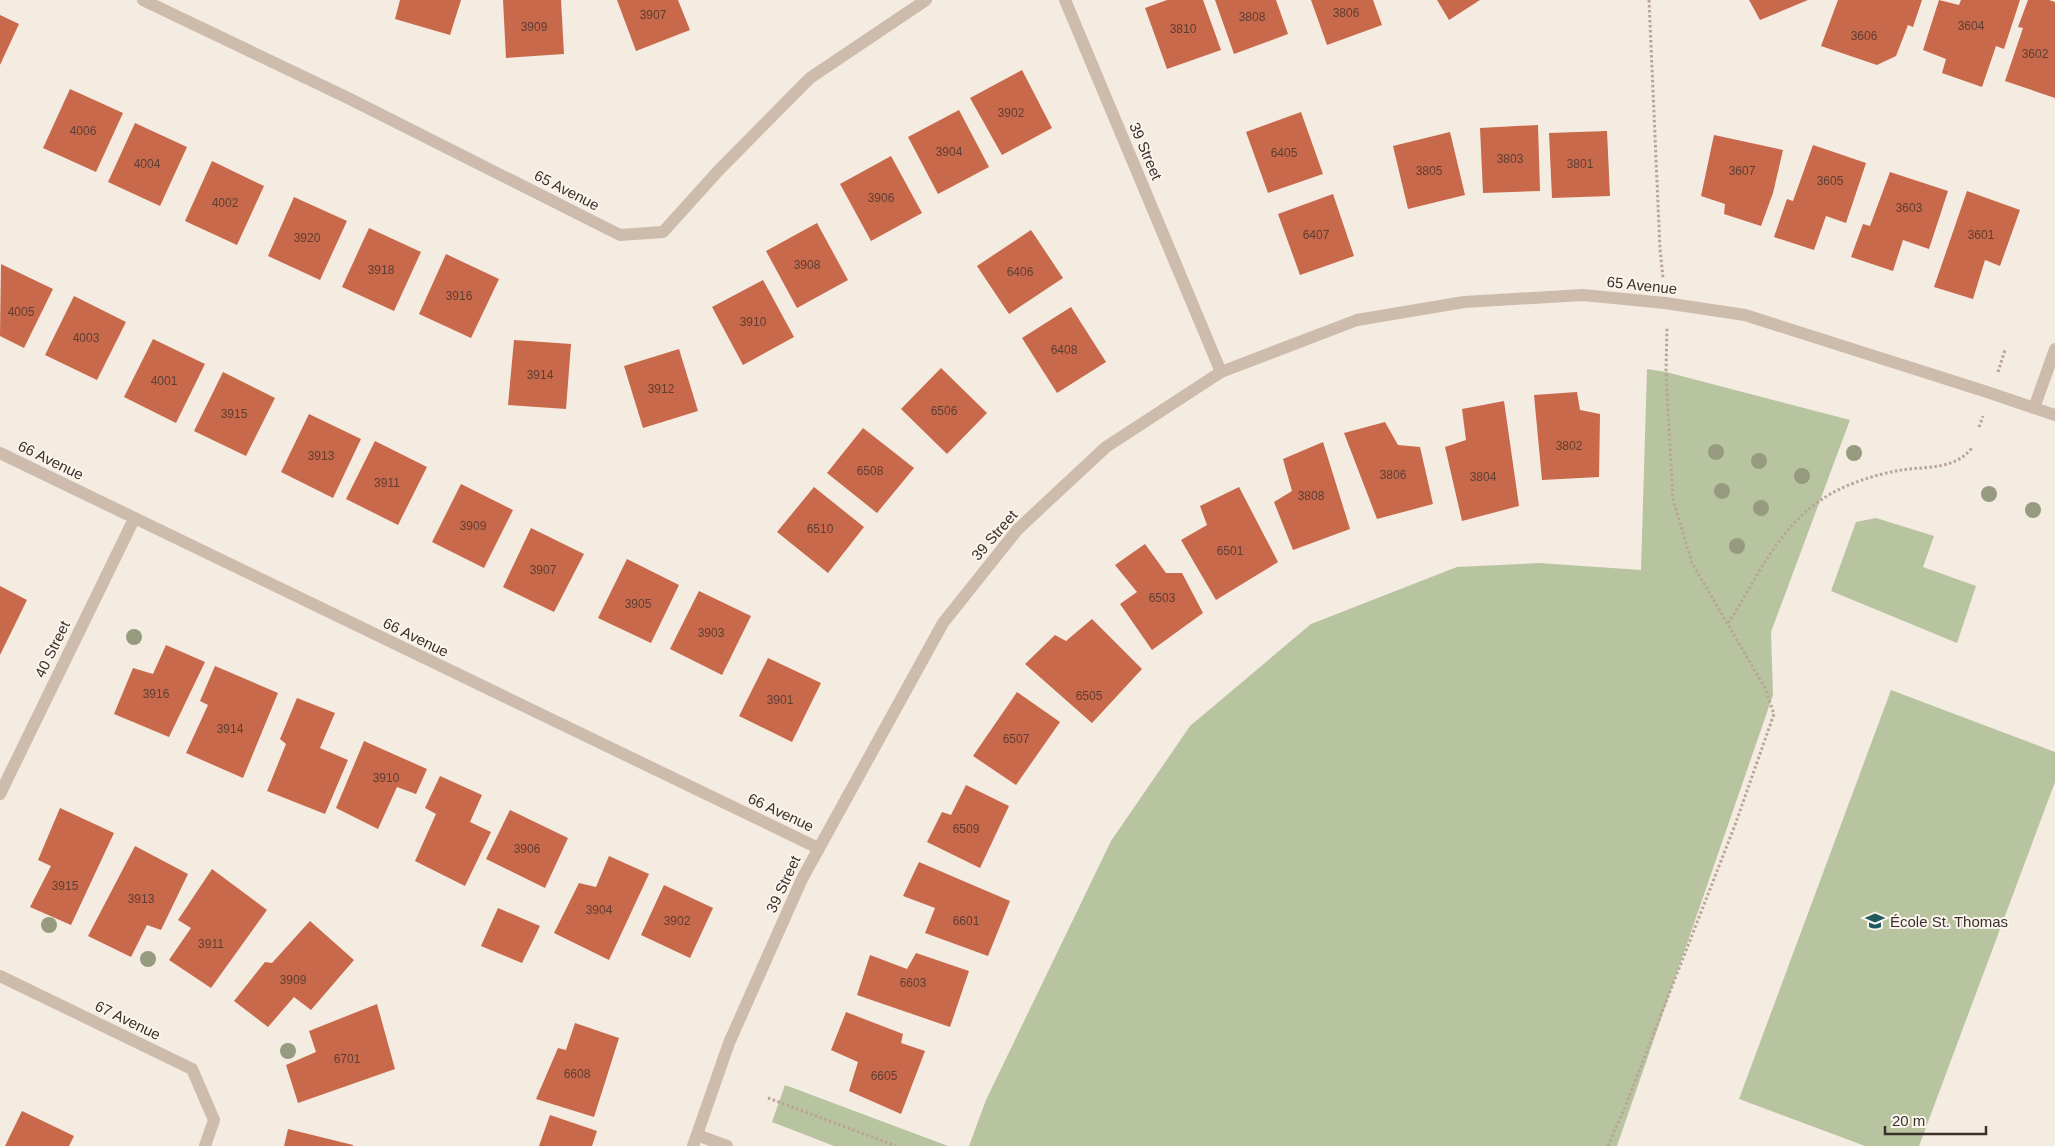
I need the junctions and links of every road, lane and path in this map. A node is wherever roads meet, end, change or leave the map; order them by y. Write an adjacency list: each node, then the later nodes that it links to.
1 (143, 0): 2 (street, 65 Avenue)
2 (926, 0)
3 (1065, 0): 8 (street, 39 Street)
4 (1649, 0): 5 (path)
5 (1662, 269)
6 (1668, 338): 14 (path)
7 (2055, 349): 9 (street)
8 (1220, 372): 9 (street, 65 Avenue); 16 (street, 39 Street)
9 (2034, 408): 10 (street, 65 Avenue)
10 (2055, 415)
11 (1972, 448): 14 (path)
12 (0, 453): 13 (street, 66 Avenue)
13 (134, 519): 15 (street, 40 Street); 16 (street, 66 Avenue)
14 (1728, 623): 23 (path)
15 (0, 794)
16 (818, 848): 19 (street, 39 Street)
17 (0, 976): 20 (street, 67 Avenue)
18 (768, 1098): 22 (path)
19 (695, 1141): 21 (street)
20 (205, 1146)
21 (727, 1146)
22 (896, 1146)
23 (1608, 1146)

